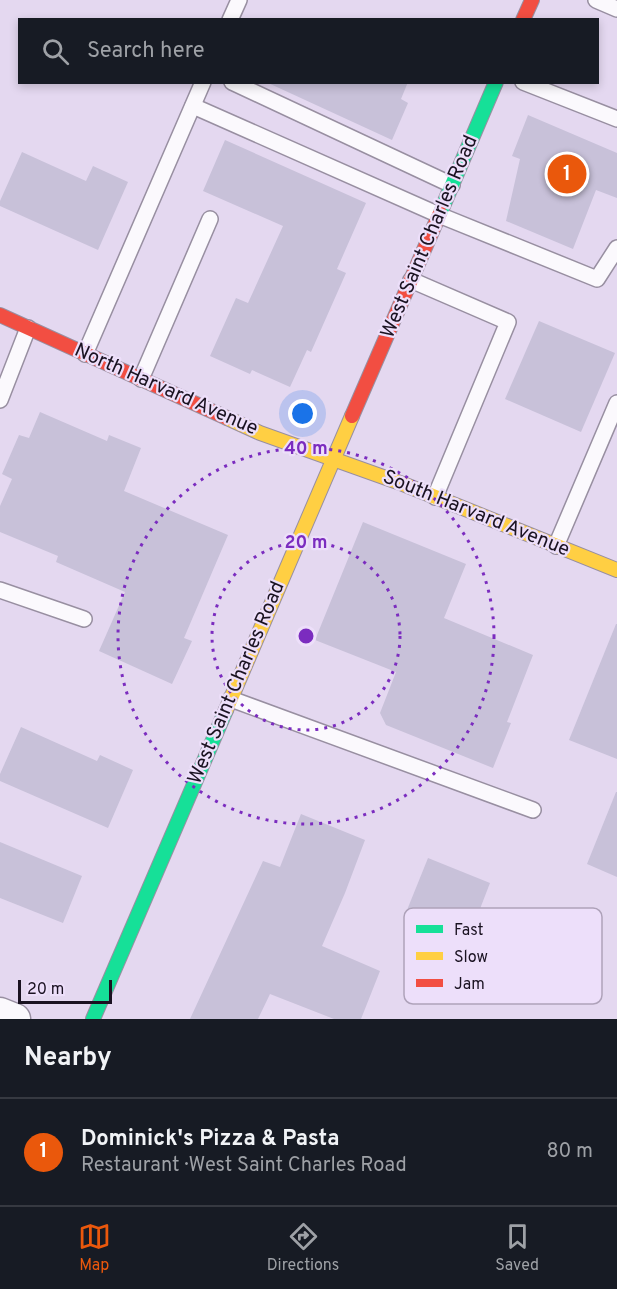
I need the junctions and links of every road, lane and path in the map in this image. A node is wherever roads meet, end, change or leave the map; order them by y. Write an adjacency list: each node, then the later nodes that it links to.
1 (239, 0): 6 (lane)
2 (513, 0): 4 (lane)
3 (596, 0): 5 (lane)
4 (528, 9)
5 (617, 9)
6 (231, 18)
7 (202, 84): 11 (lane)
8 (236, 84): 13 (lane)
9 (495, 84): 13 (main road, West Saint Charles Road)
10 (528, 84): 12 (lane)
11 (193, 106): 14 (lane); 20 (lane)
12 (617, 119)
13 (452, 185): 14 (main road, West Saint Charles Road)
14 (440, 215): 16 (lane); 17 (main road, West Saint Charles Road)
15 (210, 219): 21 (lane)
16 (617, 248)
17 (411, 280): 24 (main road, West Saint Charles Road); 25 (lane)
18 (0, 315): 19 (main road, North Harvard Avenue)
19 (28, 328): 20 (main road, North Harvard Avenue); 22 (lane)
20 (85, 354): 21 (main road, North Harvard Avenue)
21 (141, 379): 24 (main road, North Harvard Avenue)
22 (0, 400)
23 (617, 403): 26 (lane)
24 (334, 459): 25 (main road, South Harvard Avenue); 30 (main road, West Saint Charles Road)
25 (435, 497): 26 (main road, South Harvard Avenue)
26 (556, 546): 27 (main road, South Harvard Avenue)
27 (617, 570)
28 (0, 590): 29 (lane)
29 (84, 619)
30 (231, 699): 31 (lane); 34 (main road, West Saint Charles Road)
31 (533, 810)
32 (0, 1013): 33 (street)
33 (15, 1019)
34 (93, 1019)

